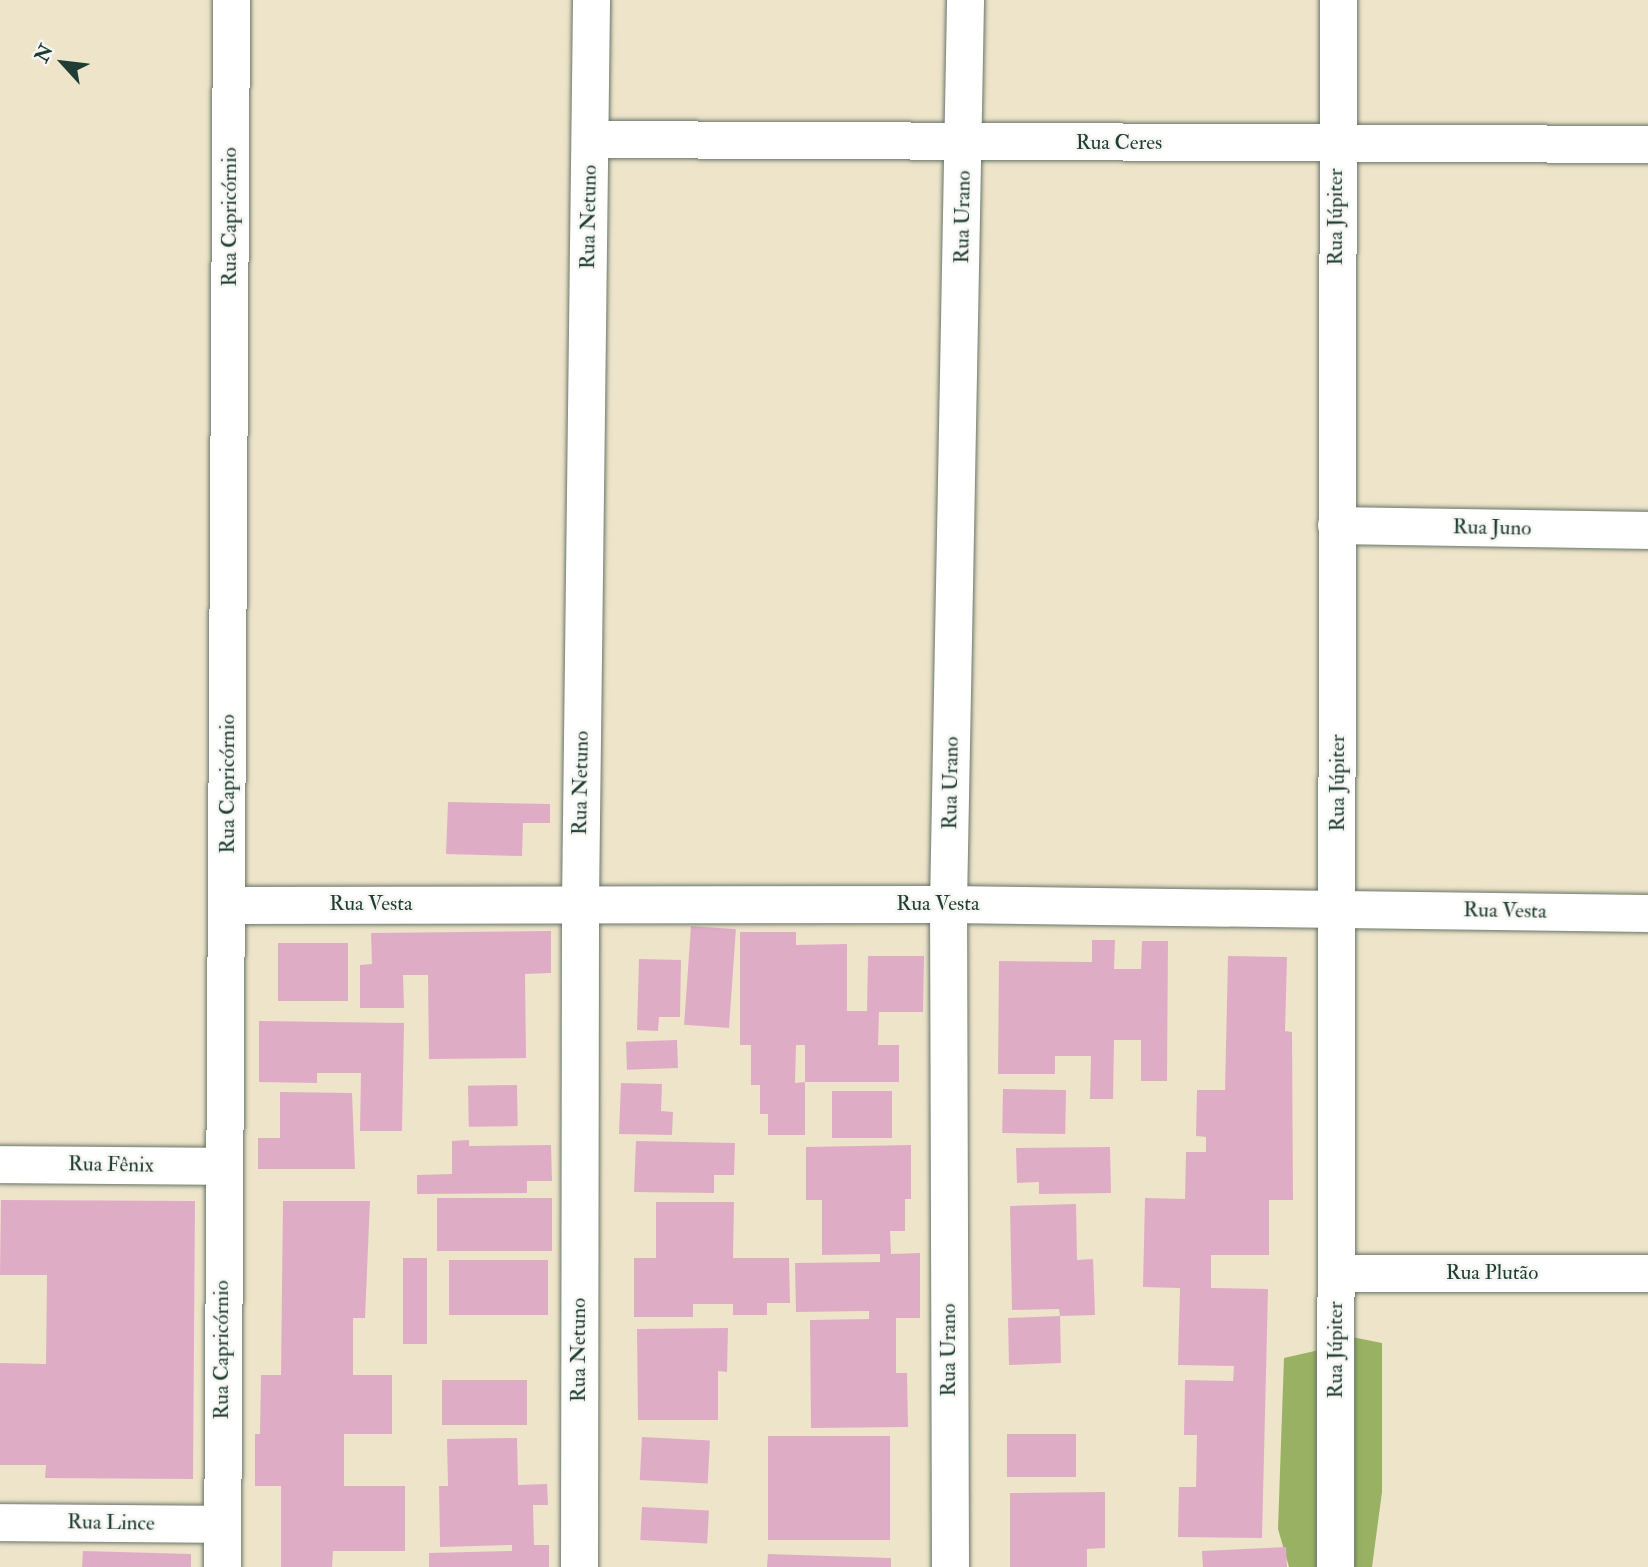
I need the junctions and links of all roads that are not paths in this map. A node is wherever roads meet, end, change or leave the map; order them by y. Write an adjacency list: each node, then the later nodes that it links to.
1 (230, 0): 13 (street, Rua Capricórnio)
2 (591, 0): 5 (street, Rua Netuno)
3 (965, 0): 6 (street, Rua Urano)
4 (1338, 0): 7 (street, Rua Júpiter)
5 (590, 139): 6 (street, Rua Ceres); 11 (street, Rua Netuno)
6 (964, 141): 7 (street, Rua Ceres); 12 (street, Rua Urano)
7 (1337, 144): 8 (street, Rua Ceres); 9 (street, Rua Júpiter)
8 (1648, 144)
9 (1336, 526): 10 (street, Rua Juno); 14 (street, Rua Júpiter)
10 (1648, 530)
11 (580, 902): 12 (street, Rua Vesta); 13 (street, Rua Vesta); 23 (street, Rua Netuno)
12 (948, 904): 14 (street, Rua Vesta); 24 (street, Rua Urano)
13 (227, 905): 17 (street, Rua Capricórnio)
14 (1339, 908): 15 (street, Rua Vesta); 18 (street, Rua Júpiter)
15 (1648, 913)
16 (0, 1164): 17 (street, Rua Fênix)
17 (222, 1166): 21 (street, Rua Capricórnio)
18 (1336, 1273): 19 (street, Rua Plutão); 25 (street, Rua Júpiter)
19 (1648, 1273)
20 (0, 1522): 21 (street, Rua Lince)
21 (222, 1524): 22 (street, Rua Capricórnio)
22 (222, 1567)
23 (579, 1567)
24 (950, 1567)
25 (1335, 1567)

